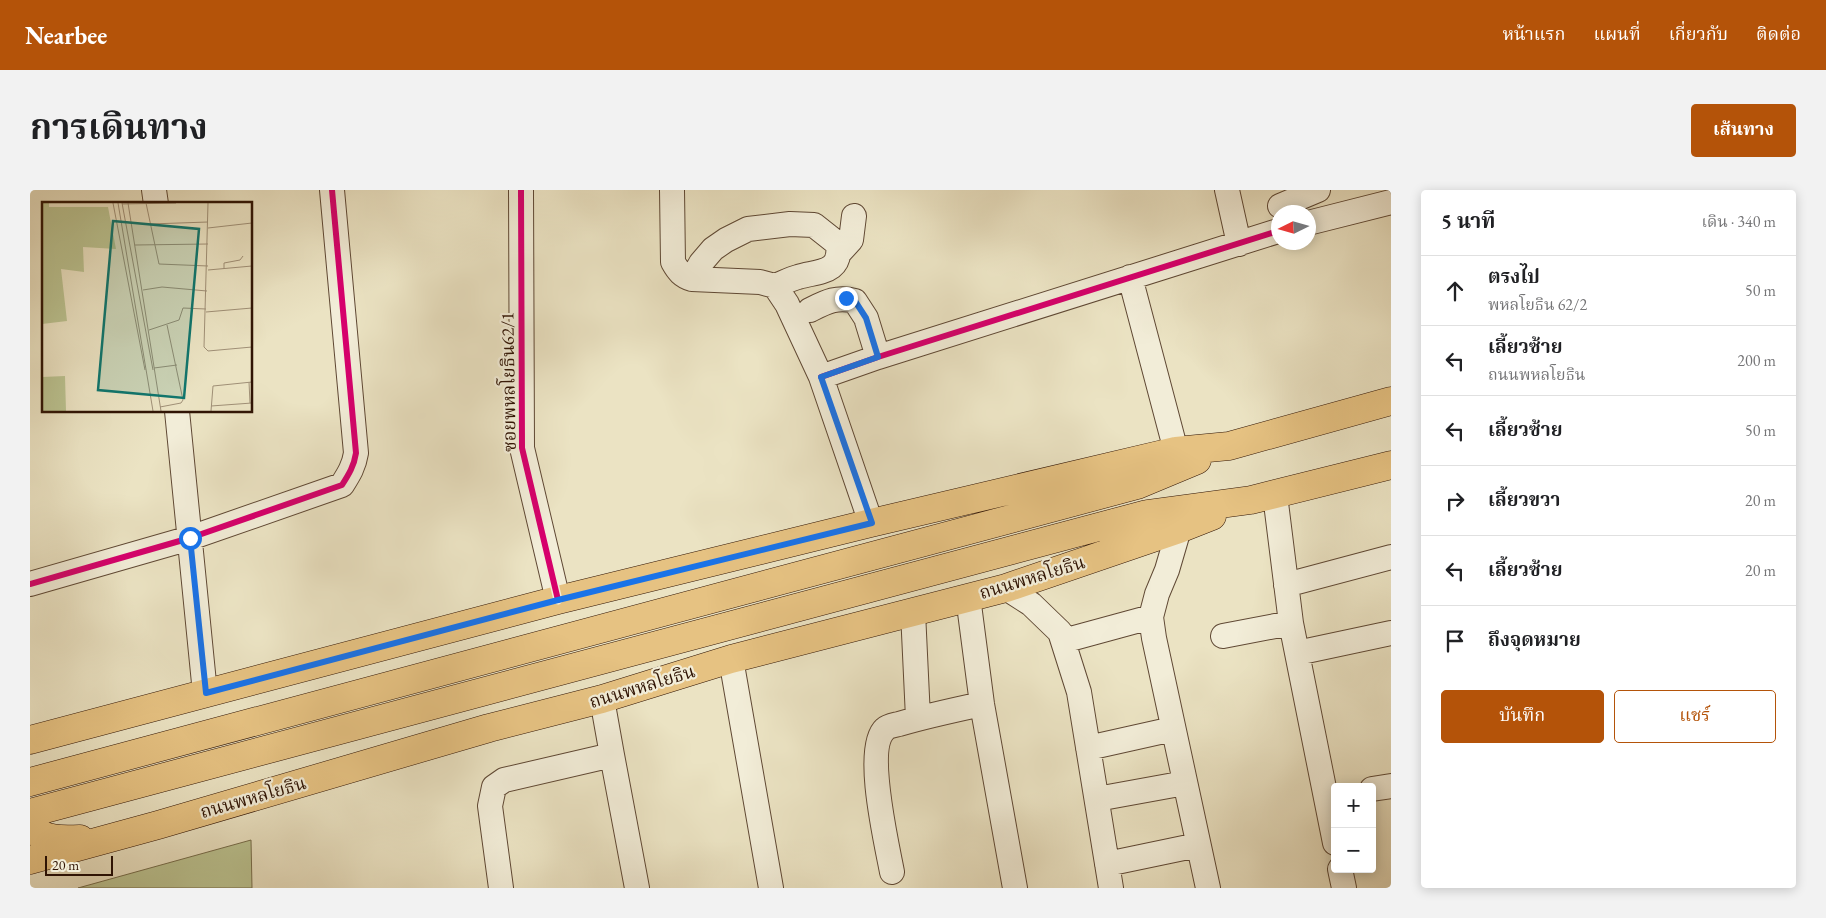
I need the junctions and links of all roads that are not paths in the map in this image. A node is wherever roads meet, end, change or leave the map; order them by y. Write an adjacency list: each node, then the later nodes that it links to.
1 (332, 190): 27 (street)
2 (522, 190): 33 (street, ซอยพหลโยธิน62/1)
3 (672, 190): 14 (street)
4 (1227, 190): 11 (street)
5 (1308, 192): 7 (street)
6 (1391, 202): 9 (street)
7 (1279, 203)
8 (854, 216): 12 (street)
9 (1316, 221)
10 (1271, 233): 11 (street)
11 (1239, 244): 13 (street)
12 (840, 252): 14 (street); 15 (street)
13 (1130, 277): 17 (street); 22 (street)
14 (692, 279): 15 (street)
15 (775, 286): 18 (street)
16 (810, 310): 17 (street)
17 (878, 357): 18 (street)
18 (821, 377): 25 (street)
19 (1391, 401): 21 (main road)
20 (177, 412): 27 (street)
21 (1229, 446): 22 (main road); 52 (main road)
22 (1176, 451): 25 (main road)
23 (1390, 469): 24 (main road, ถนนพหลโยธิน)
24 (1263, 498): 26 (main road, ถนนพหลโยธิน); 30 (street); 57 (main road, ถนนพหลโยธิน)
25 (872, 523): 33 (main road)
26 (1179, 529): 31 (main road, ถนนพหลโยธิน); 35 (street)
27 (190, 538): 29 (street); 42 (street)
28 (1391, 557): 30 (street)
29 (30, 584)
30 (1286, 585): 36 (street)
31 (1006, 588): 32 (main road, ถนนพหลโยธิน); 39 (street)
32 (968, 597): 34 (main road, ถนนพหลโยธิน); 44 (street)
33 (558, 600): 42 (main road)
34 (913, 612): 41 (main road, ถนนพหลโยธิน); 46 (street)
35 (1151, 617): 39 (street); 47 (street)
36 (1291, 623): 38 (street); 40 (street)
37 (1391, 633): 40 (street)
38 (1223, 636)
39 (1063, 641): 49 (street)
40 (1297, 653): 60 (street)
41 (731, 659): 43 (main road, ถนนพหลโยธิน); 68 (street)
42 (206, 693): 45 (main road)
43 (602, 699): 50 (street); 58 (main road, ถนนพหลโยธิน)
44 (982, 704): 46 (street); 69 (street)
45 (126, 716): 48 (main road); 51 (main road)
46 (918, 718): 64 (street)
47 (1173, 730): 49 (street); 53 (street)
48 (30, 740)
49 (1088, 748): 56 (street)
50 (612, 755): 66 (street); 67 (street)
51 (30, 764)
52 (30, 782)
53 (1185, 782): 56 (street); 61 (street)
54 (1391, 786): 55 (street)
55 (1376, 788)
56 (1097, 799): 63 (street)
57 (30, 813)
58 (158, 825): 59 (main road); 62 (main road, ถนนพหลโยธิน)
59 (30, 828)
60 (1332, 828)
61 (1198, 845): 63 (street); 71 (street)
62 (30, 860)
63 (1107, 864): 70 (street)
64 (892, 872)
65 (1341, 873): 72 (street)
66 (501, 888)
67 (637, 888)
68 (771, 888)
69 (1015, 888)
70 (1111, 888)
71 (1208, 888)
72 (1344, 888)

